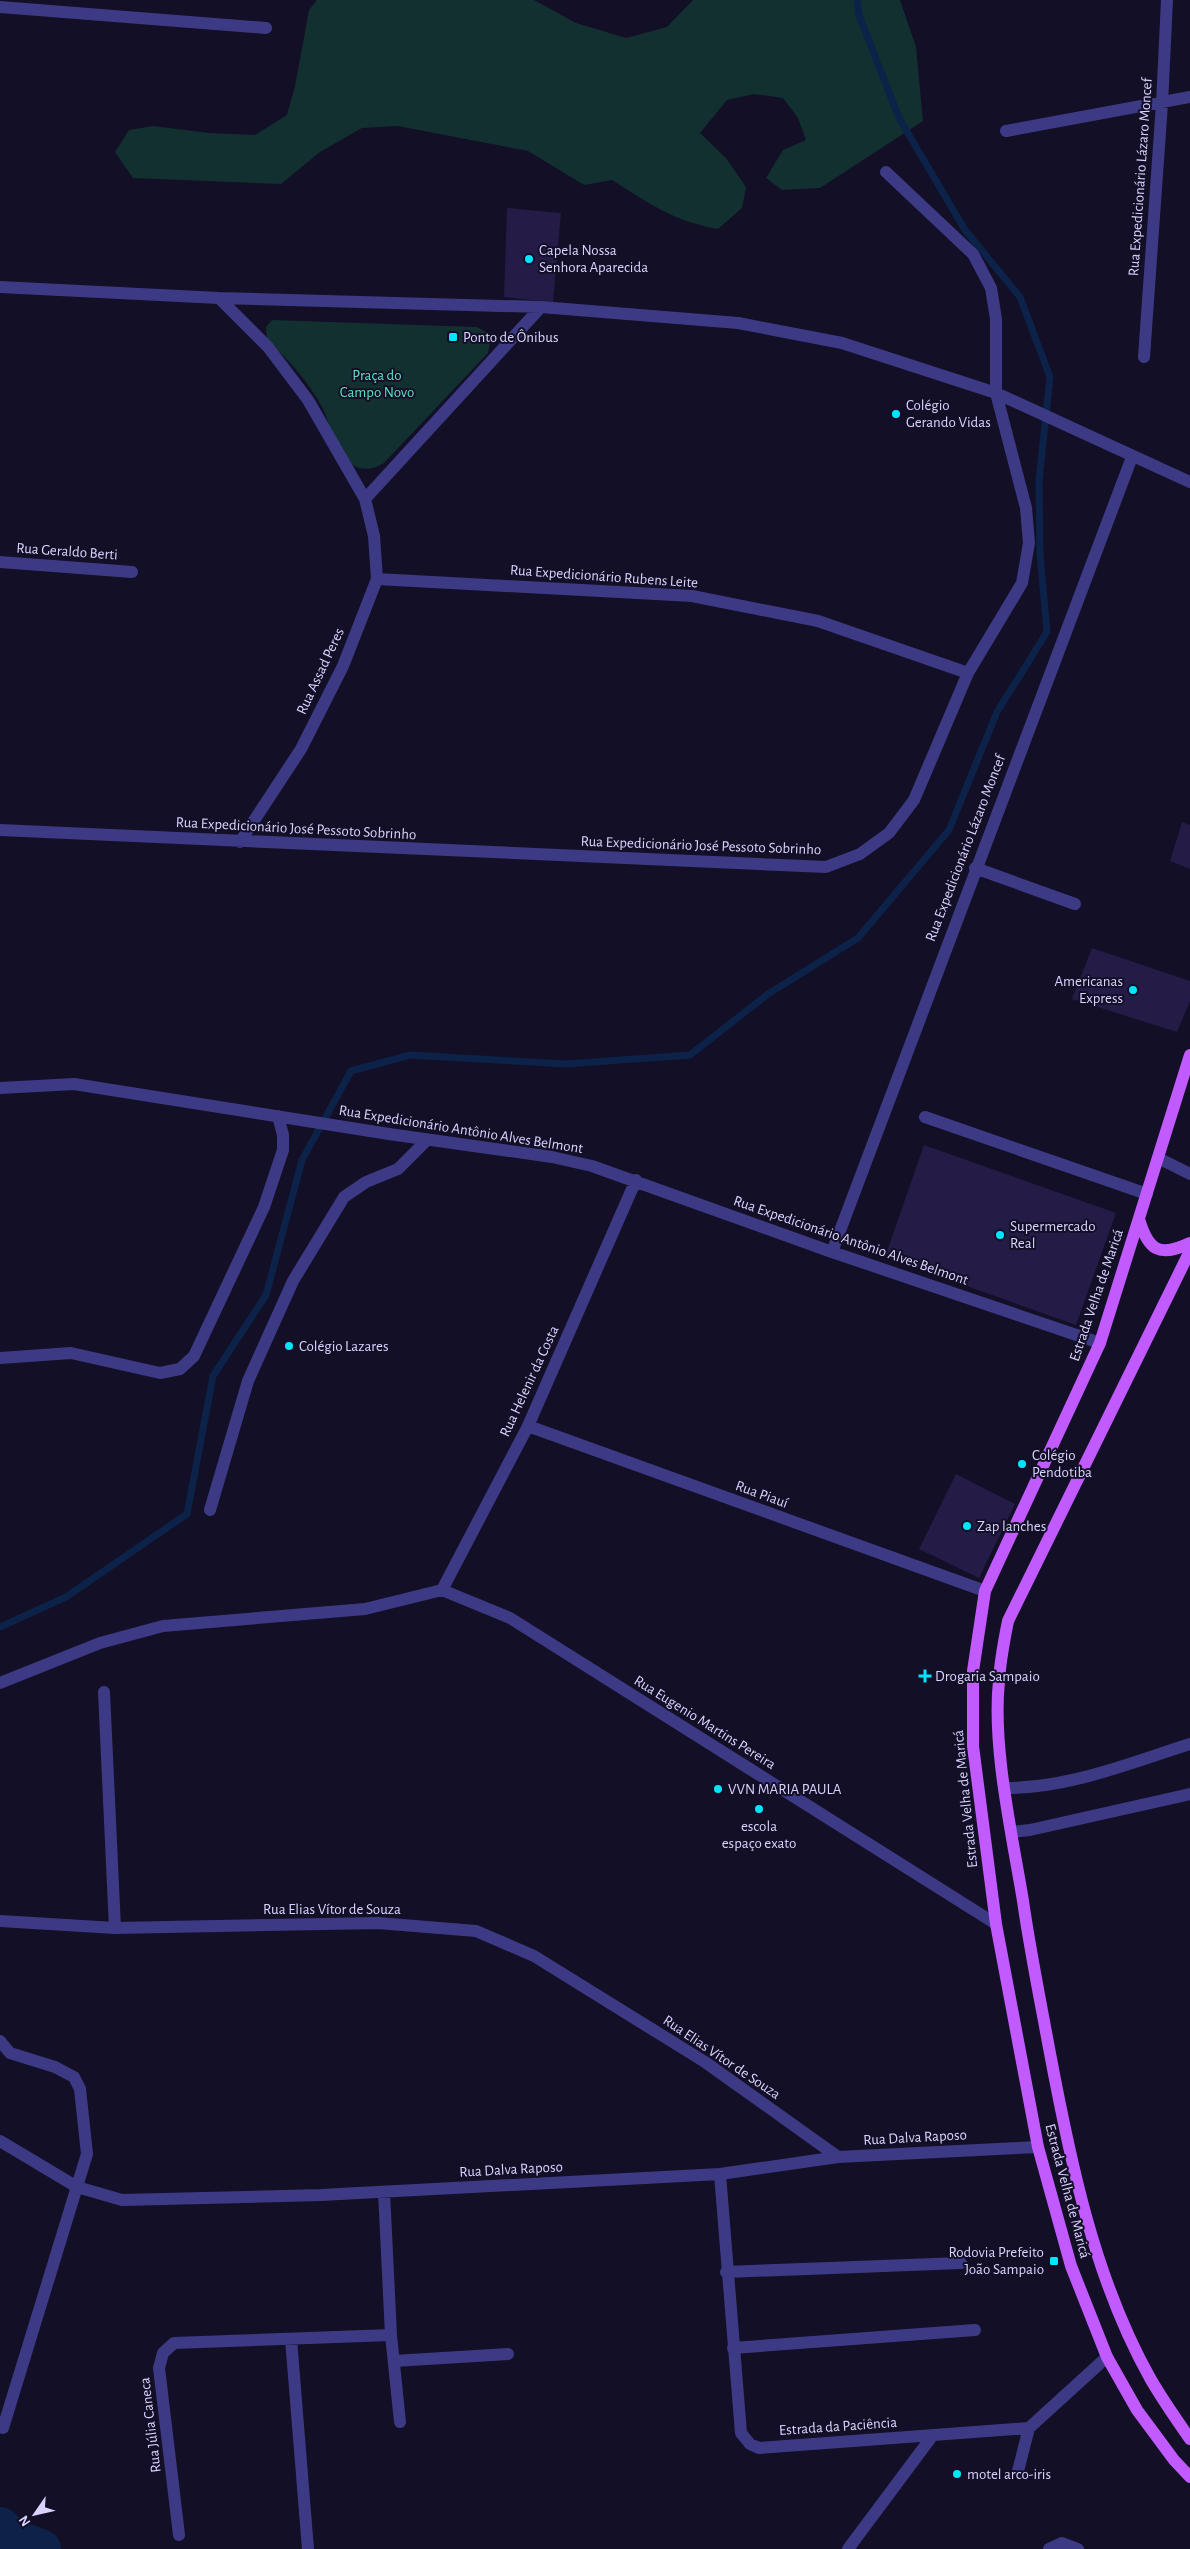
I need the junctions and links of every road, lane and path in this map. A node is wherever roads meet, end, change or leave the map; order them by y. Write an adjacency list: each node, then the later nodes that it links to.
1 (1167, 0): 5 (street, Rua Expedicionário Lázaro Moncef)
2 (0, 7): 3 (street)
3 (266, 28)
4 (1190, 98): 5 (street)
5 (1162, 104): 6 (street); 11 (street, Rua Expedicionário Lázaro Moncef)
6 (1006, 131)
7 (886, 172): 12 (street, Rua Expedicionário José Pessoto Sobrinho)
8 (0, 287): 9 (street)
9 (219, 298): 10 (street); 15 (street, Rua Assad Peres)
10 (541, 307): 12 (street); 15 (street)
11 (1144, 357)
12 (996, 393): 13 (street); 19 (street, Rua Expedicionário José Pessoto Sobrinho)
13 (1132, 457): 14 (street); 22 (street, Rua Expedicionário Lázaro Moncef)
14 (1190, 482)
15 (365, 499): 18 (street, Rua Assad Peres)
16 (0, 562): 17 (street, Rua Geraldo Berti)
17 (132, 572)
18 (378, 579): 19 (street, Rua Expedicionário Rubens Leite); 21 (street, Rua Assad Peres)
19 (968, 673): 21 (street, Rua Expedicionário José Pessoto Sobrinho)
20 (0, 830): 21 (street, Rua Expedicionário José Pessoto Sobrinho)
21 (240, 842)
22 (975, 868): 23 (street); 36 (street, Rua Expedicionário Lázaro Moncef)
23 (1075, 904)
24 (1190, 1055): 29 (main road, Estrada Velha de Maricá)
25 (0, 1088): 26 (street, Rua Expedicionário Antônio Alves Belmont)
26 (283, 1117): 28 (street, Rua Expedicionário Antônio Alves Belmont); 38 (street)
27 (925, 1117): 32 (street)
28 (427, 1140): 31 (street, Rua Expedicionário Antônio Alves Belmont); 40 (street)
29 (1158, 1158): 30 (street); 32 (main road, Estrada Velha de Maricá)
30 (1190, 1174)
31 (636, 1180): 36 (street, Rua Expedicionário Antônio Alves Belmont); 39 (street, Rua Helenir da Costa)
32 (1147, 1194): 33 (main road, Estrada Velha de Maricá)
33 (1139, 1219): 34 (main road); 37 (main road, Estrada Velha de Maricá)
34 (1190, 1244)
35 (1190, 1251): 46 (main road, Estrada Velha de Maricá)
36 (832, 1252): 37 (street, Rua Expedicionário Antônio Alves Belmont)
37 (1100, 1343): 42 (main road, Estrada Velha de Maricá)
38 (0, 1358)
39 (528, 1426): 41 (street, Rua Helenir da Costa); 42 (street, Rua Piauí)
40 (210, 1510)
41 (442, 1590): 43 (street); 50 (street, Rua Eugenio Martins Pereira)
42 (985, 1591): 50 (main road, Estrada Velha de Maricá)
43 (0, 1683)
44 (104, 1692): 51 (street)
45 (1190, 1744): 46 (street)
46 (1005, 1788): 48 (main road, Estrada Velha de Maricá)
47 (1190, 1794): 48 (street)
48 (1012, 1832): 72 (main road, Estrada Velha de Maricá)
49 (0, 1921): 51 (street, Rua Elias Vítor de Souza)
50 (996, 1924): 54 (main road, Estrada Velha de Maricá)
51 (115, 1928): 55 (street, Rua Elias Vítor de Souza)
52 (0, 2041): 57 (street)
53 (0, 2141): 57 (street, Rua Dalva Raposo)
54 (1038, 2147): 55 (street, Rua Dalva Raposo); 66 (main road, Estrada Velha de Maricá)
55 (838, 2157): 56 (street, Rua Dalva Raposo)
56 (720, 2174): 58 (street, Rua Dalva Raposo); 60 (street, Estrada da Paciência)
57 (78, 2187): 58 (street, Rua Dalva Raposo); 69 (street)
58 (384, 2192): 62 (street)
59 (961, 2263): 60 (street)
60 (726, 2272): 64 (street, Estrada da Paciência)
61 (975, 2330): 64 (street)
62 (391, 2335): 63 (street, Rua Júlia Caneca); 67 (street)
63 (291, 2339): 75 (street, Rua Júlia Caneca); 76 (street)
64 (733, 2348): 71 (street, Estrada da Paciência)
65 (508, 2354): 67 (street)
66 (1107, 2357): 70 (street); 74 (main road, Estrada Velha de Maricá)
67 (394, 2360): 68 (street)
68 (400, 2422)
69 (3, 2428)
70 (1029, 2428): 71 (street, Estrada da Paciência); 73 (street)
71 (933, 2435): 77 (street)
72 (1190, 2439)
73 (1018, 2471)
74 (1190, 2477)
75 (179, 2535)
76 (308, 2549)
77 (848, 2549)
78 (1050, 2549): 79 (street)
79 (1078, 2549)

